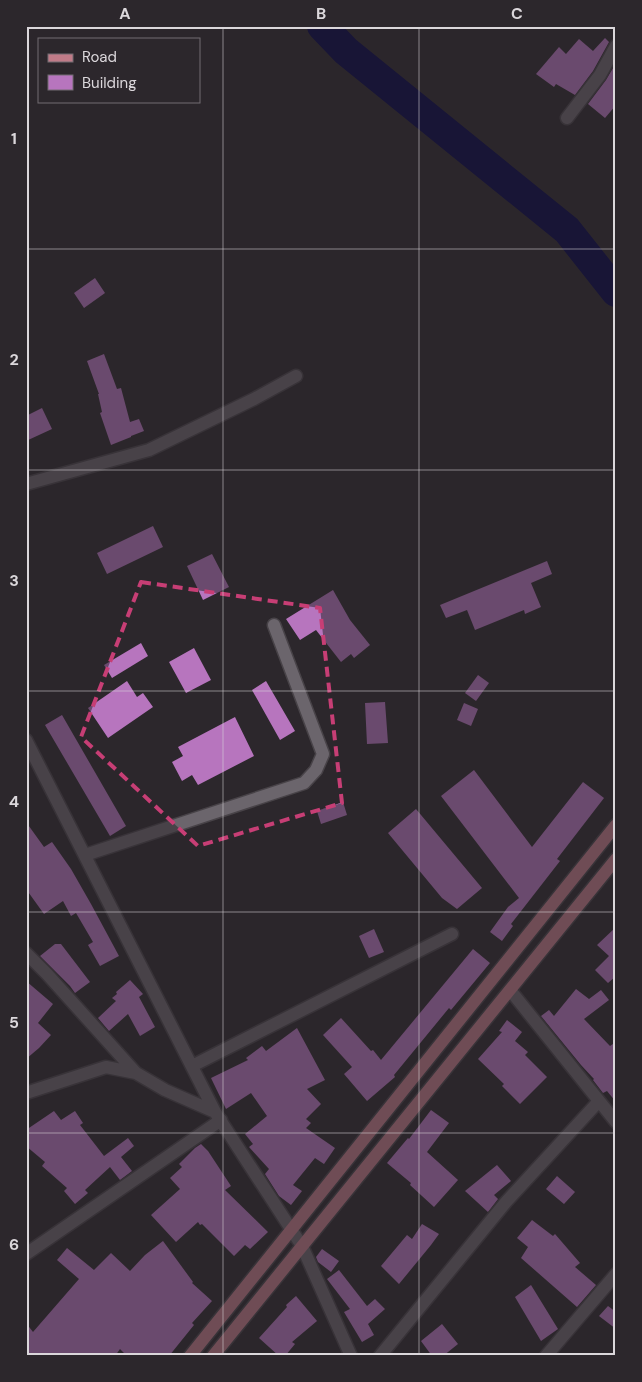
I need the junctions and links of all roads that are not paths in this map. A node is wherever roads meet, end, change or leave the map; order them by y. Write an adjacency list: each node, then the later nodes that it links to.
1 (616, 46): 2 (street)
2 (568, 118)
3 (296, 376): 4 (street)
4 (26, 484)
5 (274, 625): 8 (street)
6 (26, 740): 8 (street)
7 (616, 825): 19 (main road)
8 (85, 855): 13 (street)
9 (616, 858): 12 (main road)
10 (452, 934): 13 (street)
11 (26, 953): 14 (street)
12 (510, 990): 16 (street); 20 (main road)
13 (192, 1066): 17 (street)
14 (136, 1073): 15 (street); 17 (street)
15 (26, 1093)
16 (599, 1101): 18 (street); 26 (street)
17 (218, 1116): 19 (street); 21 (street)
18 (616, 1122)
19 (291, 1229): 20 (street); 23 (main road)
20 (302, 1246): 24 (main road); 25 (street)
21 (26, 1254)
22 (616, 1274): 27 (street)
23 (190, 1356)
24 (213, 1356)
25 (352, 1356)
26 (380, 1356)
27 (546, 1356)

